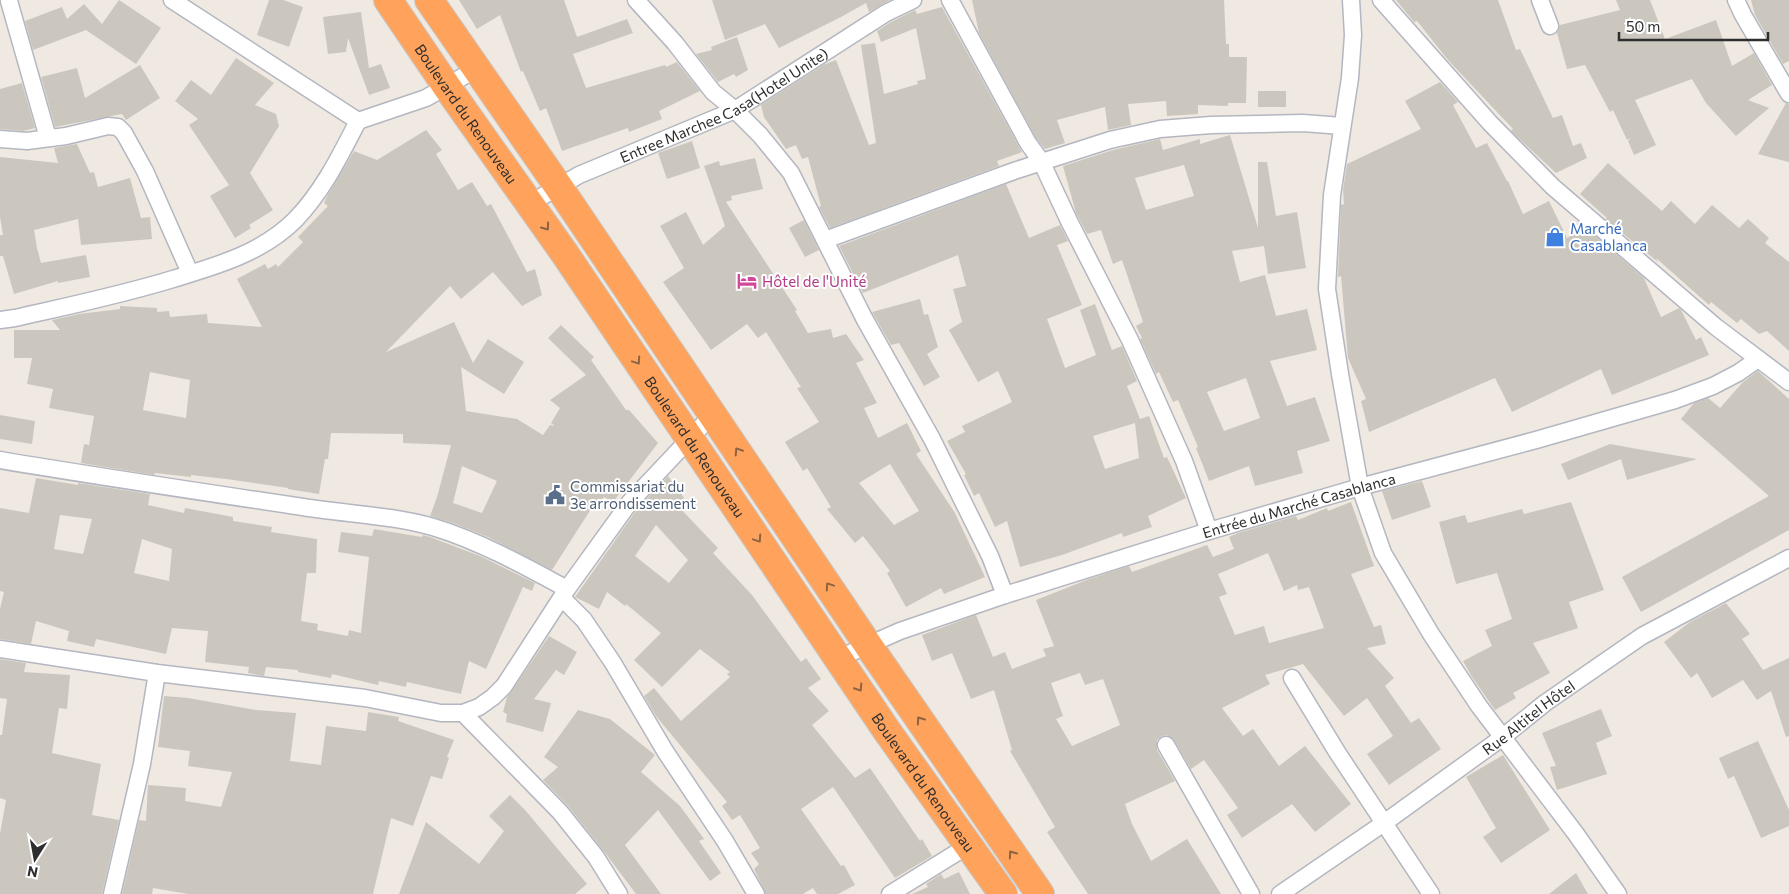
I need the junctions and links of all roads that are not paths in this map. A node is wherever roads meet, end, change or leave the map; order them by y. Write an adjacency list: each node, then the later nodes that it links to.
1 (172, 0): 17 (street)
2 (388, 0): 14 (highway, Boulevard du Renouveau)
3 (429, 0): 13 (highway, Boulevard du Renouveau)
4 (636, 0): 16 (street)
5 (914, 0): 16 (street, Entree Marchee Casa(Hotel Unite))
6 (950, 0): 21 (street)
7 (1351, 0): 18 (street)
8 (1381, 0): 27 (street)
9 (1540, 0): 12 (street)
10 (1736, 0): 15 (street)
11 (8, 1): 19 (street)
12 (1550, 26)
13 (476, 69): 14 (street); 22 (highway, Boulevard du Renouveau)
14 (447, 87): 17 (street); 23 (highway, Boulevard du Renouveau)
15 (1789, 94)
16 (735, 110): 22 (street, Entree Marchee Casa(Hotel Unite)); 24 (street)
17 (358, 121): 25 (street)
18 (1342, 126): 21 (street); 32 (street)
19 (48, 138): 20 (street); 25 (street)
20 (0, 139)
21 (1041, 161): 24 (street); 33 (street)
22 (558, 186): 23 (street, Entree Marchee Casa(Hotel Unite)); 29 (highway, Boulevard du Renouveau)
23 (529, 204): 30 (highway, Boulevard du Renouveau, one-way to 30)
24 (825, 240): 36 (street)
25 (190, 274): 26 (street)
26 (0, 320)
27 (1758, 359): 28 (street); 32 (street, Entrée du Marché Casablanca)
28 (1789, 382)
29 (713, 414): 30 (street); 37 (highway, Boulevard du Renouveau, one-way to 29)
30 (689, 438): 35 (street); 39 (highway, Boulevard du Renouveau, one-way to 39)
31 (0, 460): 35 (street)
32 (1360, 487): 33 (street, Entrée du Marché Casablanca); 43 (street)
33 (1209, 531): 36 (street, Entrée du Marché Casablanca)
34 (1789, 558): 43 (street, Rue Altitel Hôtel)
35 (564, 593): 42 (street); 49 (street)
36 (1005, 595): 37 (street, Entrée du Marché Casablanca)
37 (868, 645): 39 (street, Entrée du Marché Casablanca); 52 (highway, Boulevard du Renouveau, one-way to 37)
38 (0, 649): 40 (street)
39 (839, 658): 46 (highway, Boulevard du Renouveau, one-way to 46)
40 (158, 673): 42 (street); 48 (street)
41 (1292, 678): 45 (street)
42 (463, 713): 47 (street)
43 (1503, 737): 45 (street, Rue Altitel Hôtel); 56 (street)
44 (1166, 745): 53 (street)
45 (1384, 823): 54 (street, Rue Altitel Hôtel); 55 (street)
46 (969, 845): 50 (street); 51 (highway, Boulevard du Renouveau)
47 (612, 891)
48 (112, 894)
49 (756, 894)
50 (890, 894)
51 (1003, 894)
52 (1040, 894)
53 (1252, 894)
54 (1280, 894)
55 (1431, 894)
56 (1618, 894)

